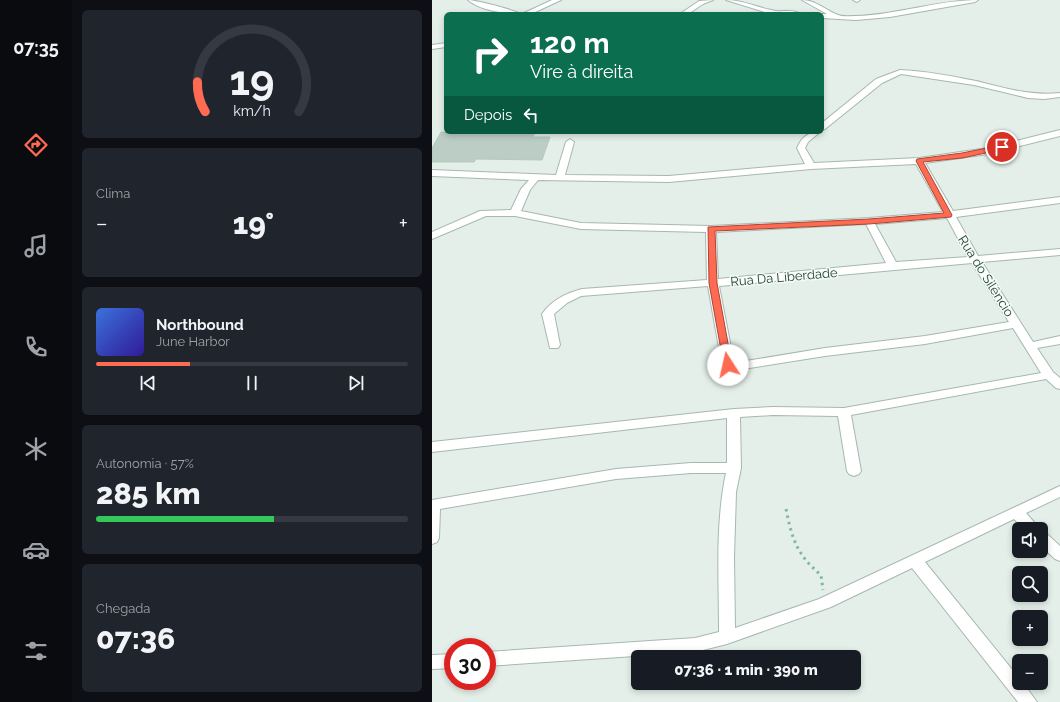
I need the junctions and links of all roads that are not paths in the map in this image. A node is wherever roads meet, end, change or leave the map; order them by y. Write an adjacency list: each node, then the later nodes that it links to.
1 (471, 0): 7 (street)
2 (558, 0): 8 (street)
3 (710, 0): 9 (street)
4 (729, 0): 10 (street)
5 (805, 0): 12 (street)
6 (975, 0): 12 (street)
7 (508, 12)
8 (530, 12)
9 (686, 12)
10 (771, 12)
11 (824, 16): 12 (street)
12 (837, 17)
13 (444, 45): 14 (street)
14 (432, 47)
15 (1060, 95): 16 (street)
16 (824, 125)
17 (1060, 132): 19 (street)
18 (813, 134): 23 (street)
19 (1046, 136): 21 (street); 22 (street)
20 (570, 142): 26 (street)
21 (1060, 143)
22 (919, 161): 23 (street); 29 (street, Rua do Silêncio)
23 (811, 166): 26 (street)
24 (432, 174): 25 (street)
25 (536, 177): 26 (street); 28 (street)
26 (560, 178)
27 (1060, 200): 29 (street)
28 (515, 213): 31 (street); 32 (street)
29 (948, 215): 30 (street); 34 (street, Rua do Silêncio)
30 (869, 222): 31 (street); 35 (street)
31 (711, 229): 36 (street)
32 (432, 236)
33 (1060, 252): 34 (street, Rua Da Liberdade)
34 (975, 259): 35 (street, Rua Da Liberdade); 37 (street, Rua do Silêncio)
35 (893, 266): 36 (street, Rua Da Liberdade)
36 (713, 283): 37 (street); 39 (street, Rua Da Liberdade)
37 (1016, 324): 40 (street, Rua do Silêncio)
38 (1060, 340): 40 (street)
39 (554, 346)
40 (1031, 346): 41 (street, Rua do Silêncio)
41 (1049, 375): 42 (street, Rua do Silêncio); 43 (street)
42 (1060, 385)
43 (844, 412): 44 (street); 47 (street)
44 (734, 413): 45 (street); 46 (street)
45 (432, 447)
46 (734, 468): 49 (street); 56 (street)
47 (854, 471)
48 (1060, 491): 50 (street)
49 (432, 505): 52 (street)
50 (1017, 513): 51 (street); 55 (street)
51 (1026, 522)
52 (432, 538)
53 (1048, 544): 54 (street)
54 (1060, 555)
55 (915, 561): 56 (street); 60 (street)
56 (727, 637): 57 (street)
57 (496, 658)
58 (444, 661): 59 (street)
59 (432, 662)
60 (1028, 702)

